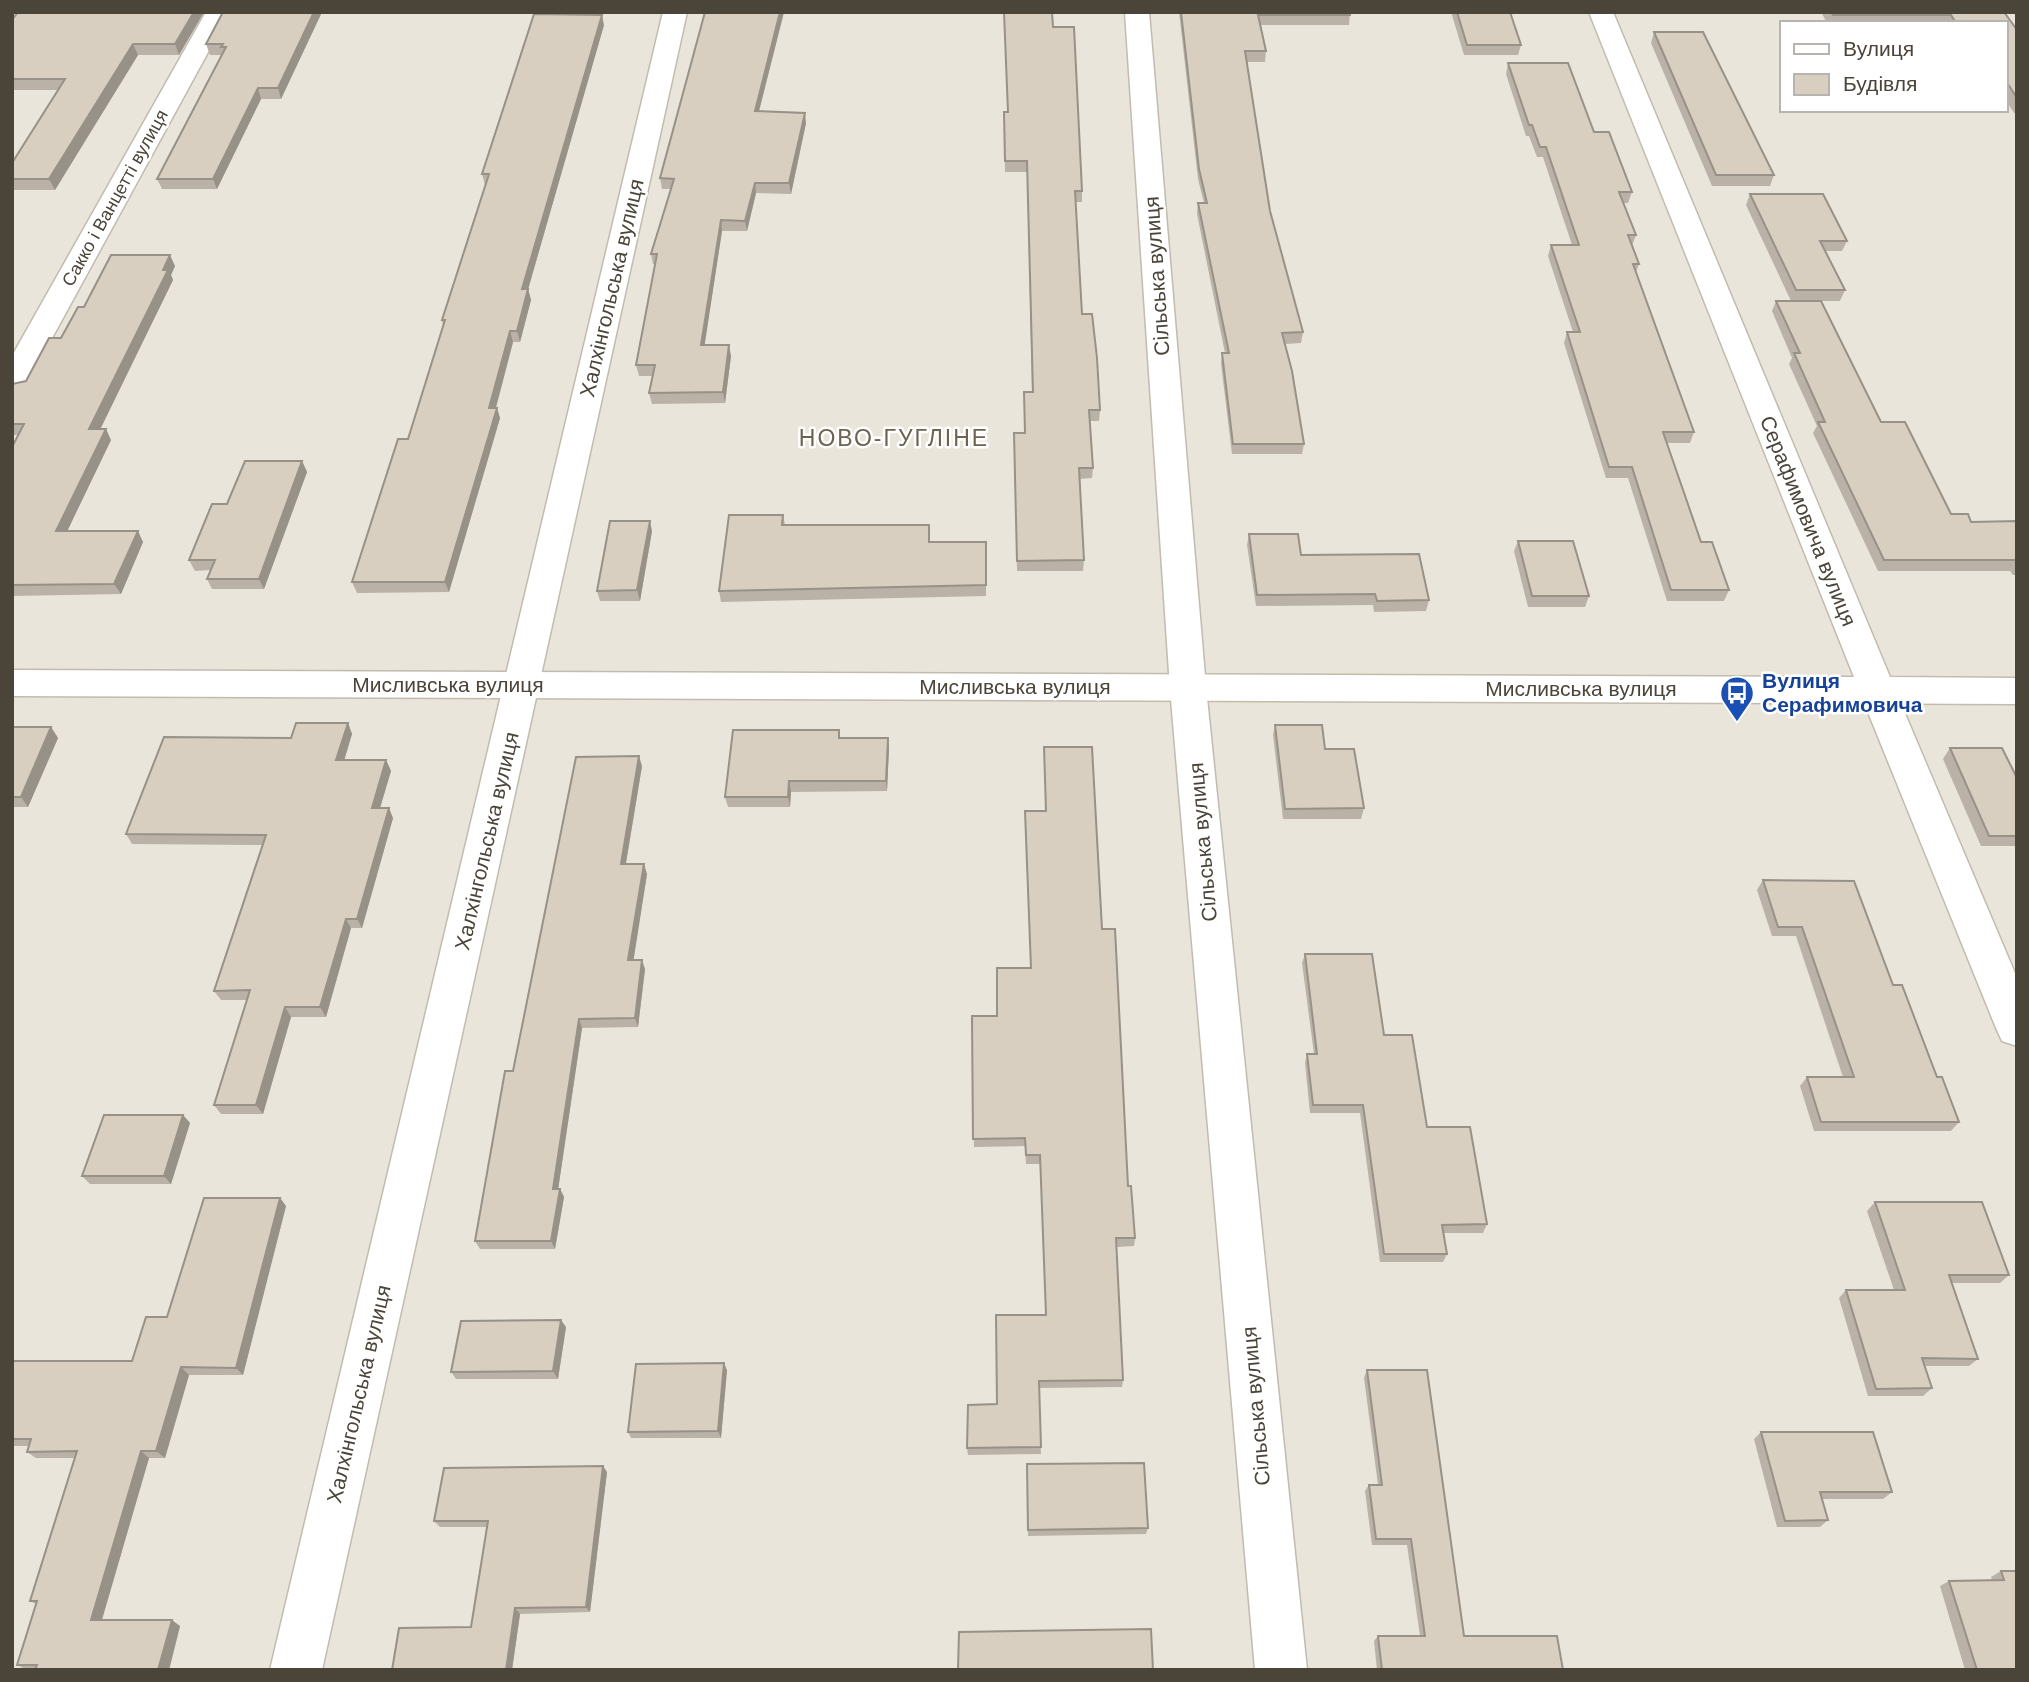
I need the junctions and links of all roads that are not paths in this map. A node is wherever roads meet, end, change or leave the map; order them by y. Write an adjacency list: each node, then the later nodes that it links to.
1 (218, 12): 5 (street, Сакко і Ванцетті вулиця)
2 (675, 12): 7 (street, Халхінгольська вулиця)
3 (1137, 12): 8 (street, Сільська вулиця)
4 (1601, 12): 9 (street, Серафимовича вулиця)
5 (12, 384)
6 (12, 683): 7 (street, Мисливська вулиця)
7 (522, 685): 8 (street, Мисливська вулиця); 12 (street, Халхінгольська вулиця)
8 (1188, 688): 9 (street, Мисливська вулиця); 13 (street, Сільська вулиця)
9 (1877, 690): 10 (street, Мисливська вулиця); 11 (street, Серафимовича вулиця)
10 (2017, 691)
11 (2017, 1028)
12 (296, 1670)
13 (1281, 1670)

